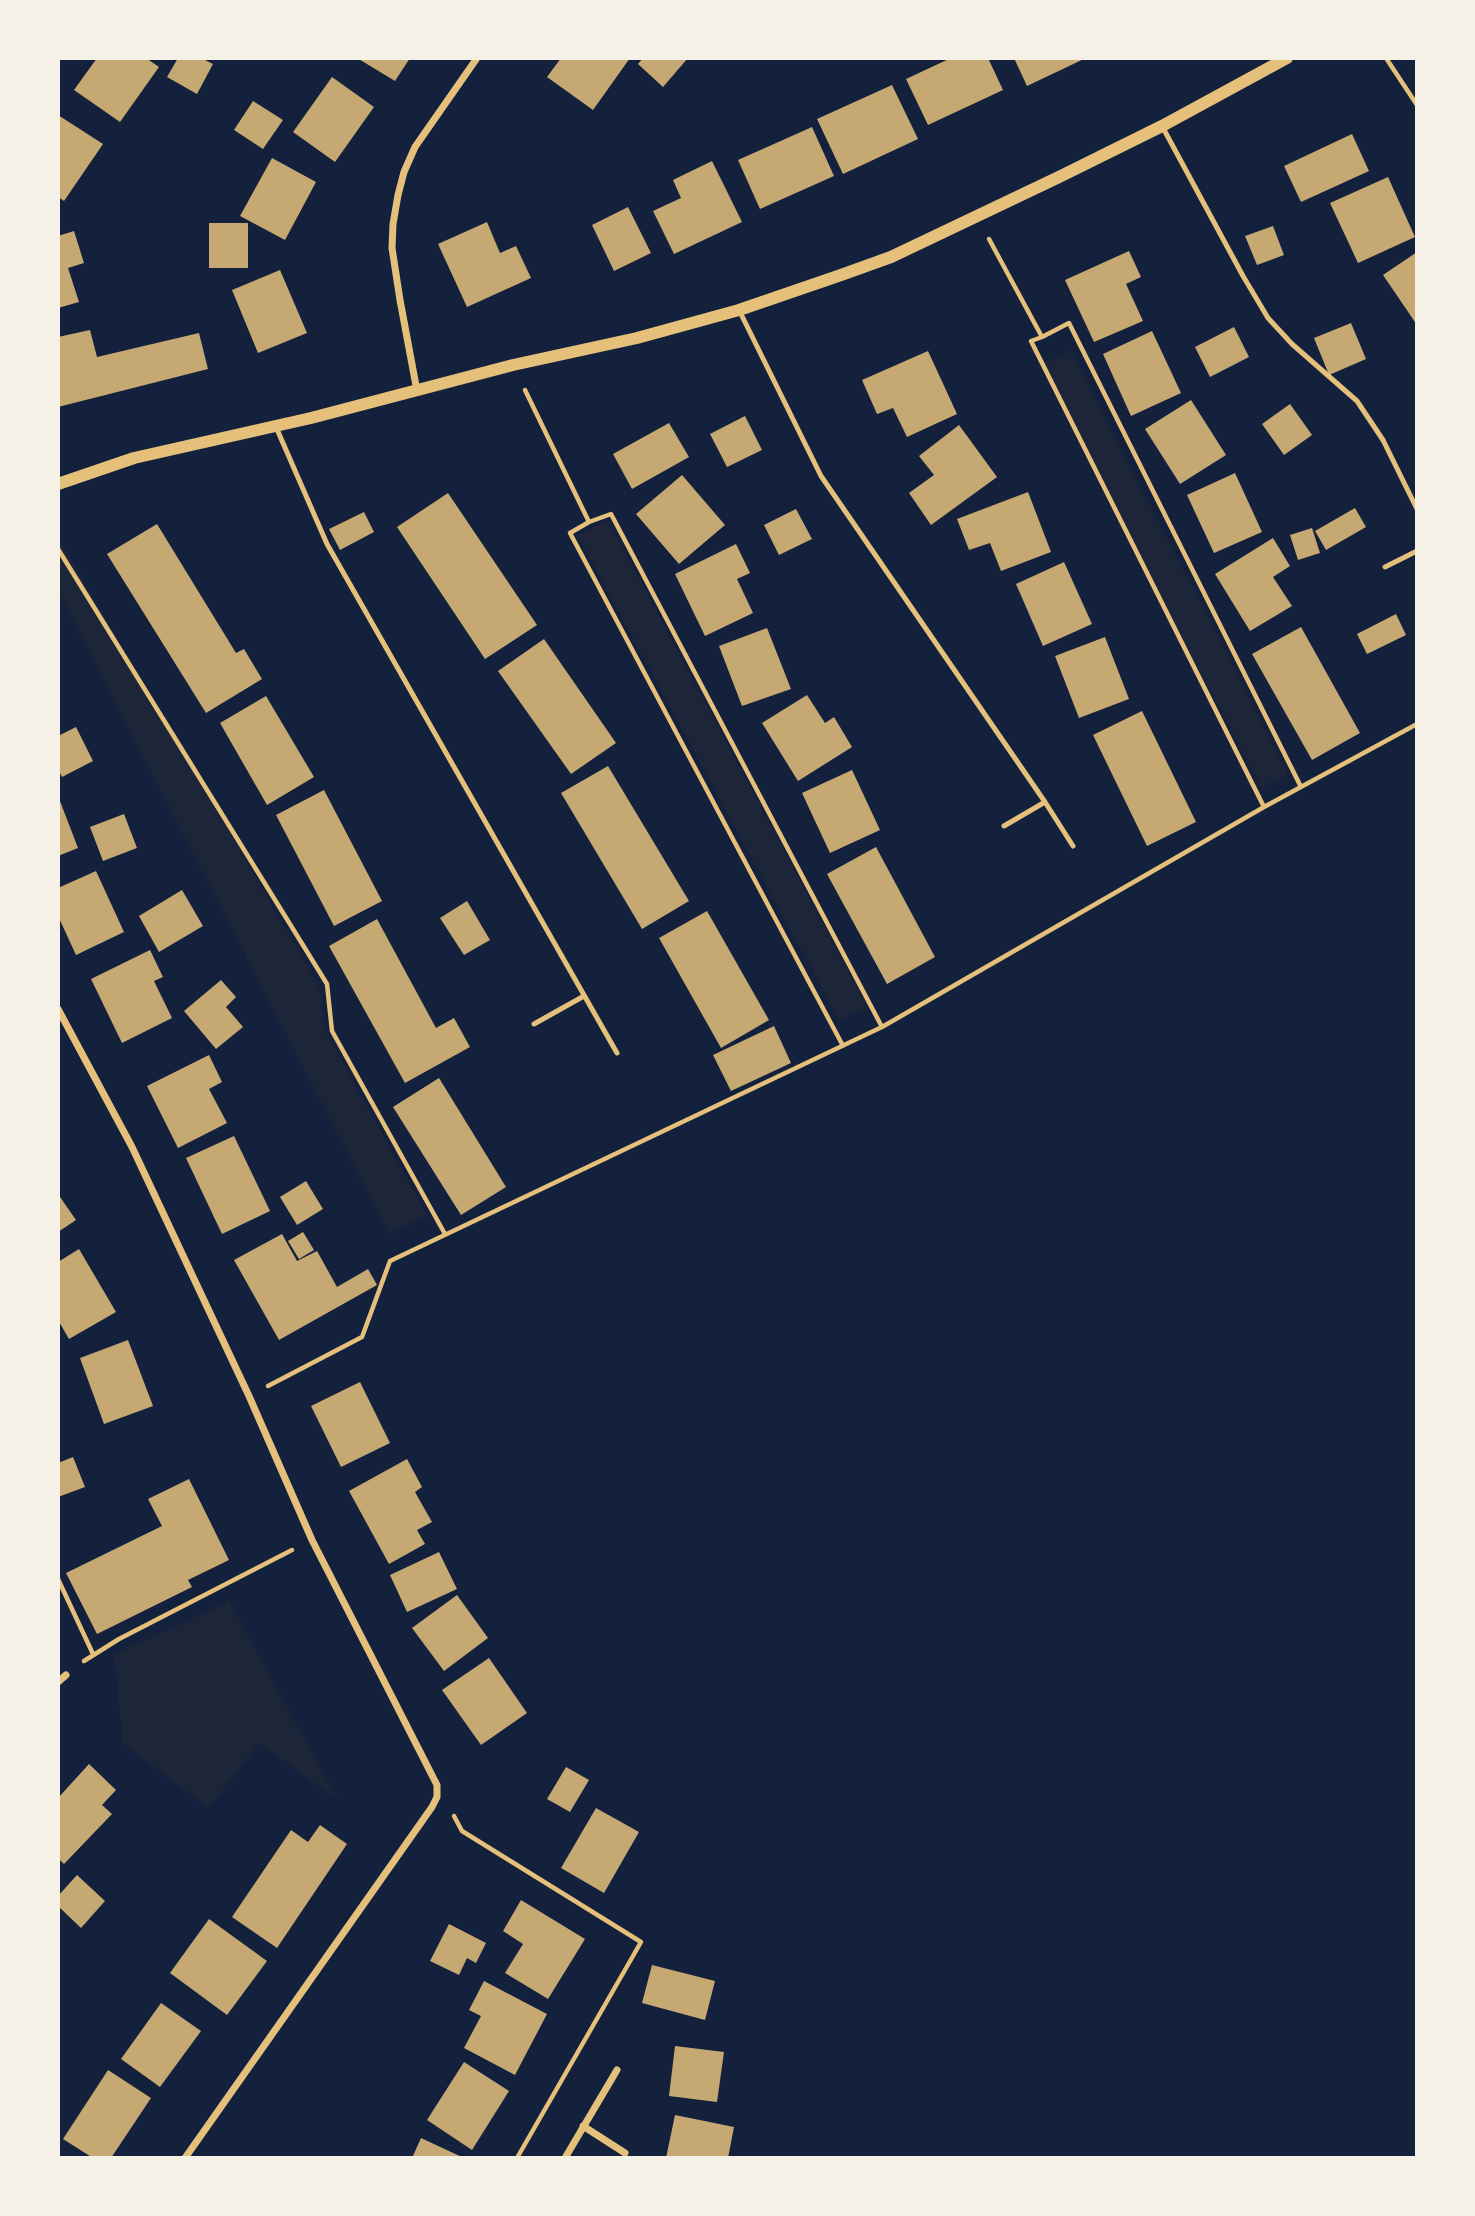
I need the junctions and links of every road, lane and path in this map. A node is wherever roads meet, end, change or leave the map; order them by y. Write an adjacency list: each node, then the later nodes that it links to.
1 (477, 58): 10 (street)
2 (1287, 58): 5 (street)
3 (1386, 58): 4 (path)
4 (1417, 105)
5 (1162, 125): 6 (street); 13 (lane)
6 (976, 216): 7 (street); 8 (path)
7 (739, 310): 9 (street); 20 (lane)
8 (1042, 337): 19 (path); 21 (path)
9 (513, 365): 10 (street); 14 (path)
10 (417, 391): 11 (street)
11 (276, 427): 12 (street); 24 (lane)
12 (58, 484)
13 (1417, 509)
14 (589, 522): 27 (path); 28 (path)
15 (58, 549): 30 (path)
16 (1417, 551): 17 (lane)
17 (1385, 567)
18 (1417, 724): 19 (path)
19 (1301, 787): 21 (path)
20 (1045, 802): 22 (lane); 23 (lane)
21 (1264, 807): 27 (path)
22 (1004, 826)
23 (1073, 846)
24 (584, 996): 26 (lane); 29 (lane)
25 (58, 1009): 31 (street)
26 (534, 1024)
27 (882, 1027): 28 (path)
28 (842, 1044): 30 (path)
29 (617, 1053)
30 (444, 1234): 31 (path)
31 (248, 1396): 32 (street)
32 (312, 1540): 34 (path); 37 (street)
33 (58, 1579): 34 (path)
34 (93, 1654): 35 (path)
35 (66, 1675): 36 (street)
36 (58, 1682)
37 (438, 1784): 41 (street); 42 (path)
38 (617, 2070): 39 (street)
39 (583, 2126): 40 (street); 43 (street)
40 (625, 2153)
41 (185, 2158)
42 (517, 2158)
43 (565, 2158)

